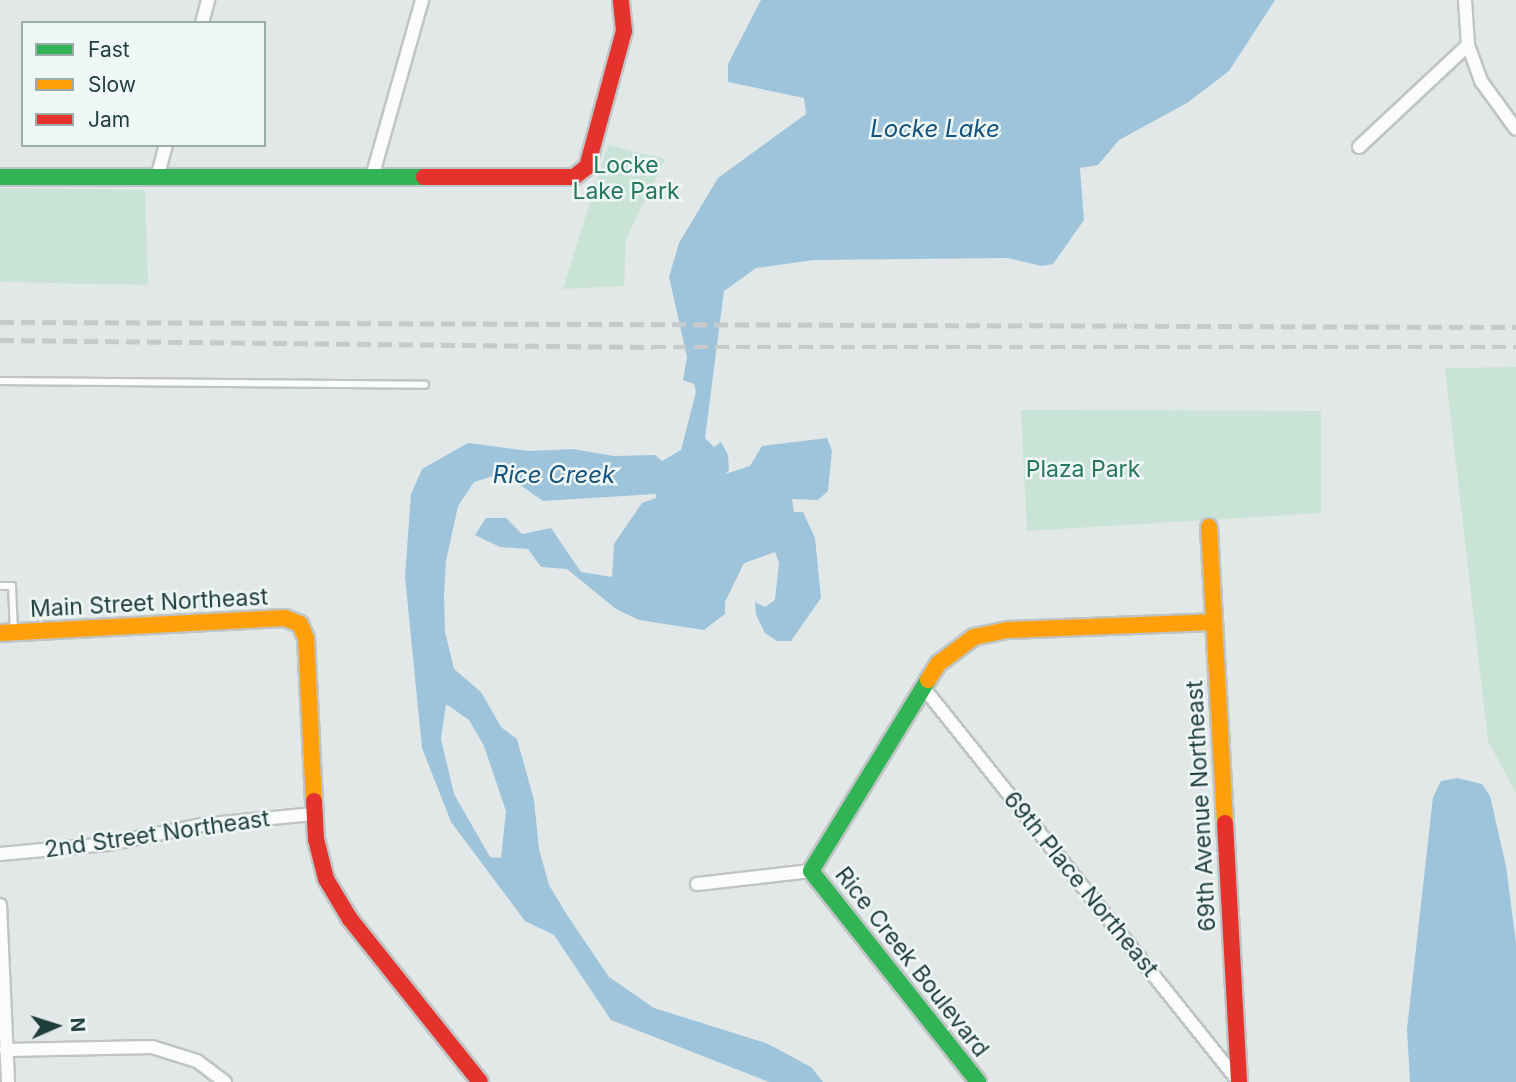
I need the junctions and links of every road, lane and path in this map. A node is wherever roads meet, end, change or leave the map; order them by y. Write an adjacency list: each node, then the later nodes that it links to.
1 (208, 0): 5 (street)
2 (422, 0): 11 (street)
3 (1465, 0): 6 (street)
4 (626, 2): 11 (street)
5 (203, 21)
6 (1468, 45): 7 (street); 9 (street)
7 (1516, 129)
8 (165, 147): 12 (street)
9 (1359, 147)
10 (0, 177): 12 (street)
11 (372, 177): 12 (street)
12 (157, 178)
13 (0, 382): 14 (lane)
14 (425, 385)
15 (1209, 527): 17 (street, 69th Avenue Northeast)
16 (0, 586): 18 (lane)
17 (1213, 622): 19 (street, Rice Creek Boulevard); 30 (street, 69th Avenue Northeast)
18 (7, 633): 20 (street, Main Street Northeast)
19 (923, 687): 22 (street, Rice Creek Boulevard); 30 (street, 69th Place Northeast)
20 (314, 814): 21 (street, 2nd Street Northeast); 28 (street)
21 (0, 854)
22 (811, 871): 23 (street, Rice Creek Boulevard); 29 (street, Rice Creek Boulevard)
23 (698, 884)
24 (0, 905): 25 (street)
25 (6, 1050): 26 (street); 27 (street)
26 (8, 1082)
27 (225, 1082)
28 (480, 1082)
29 (978, 1082)
30 (1239, 1082)

